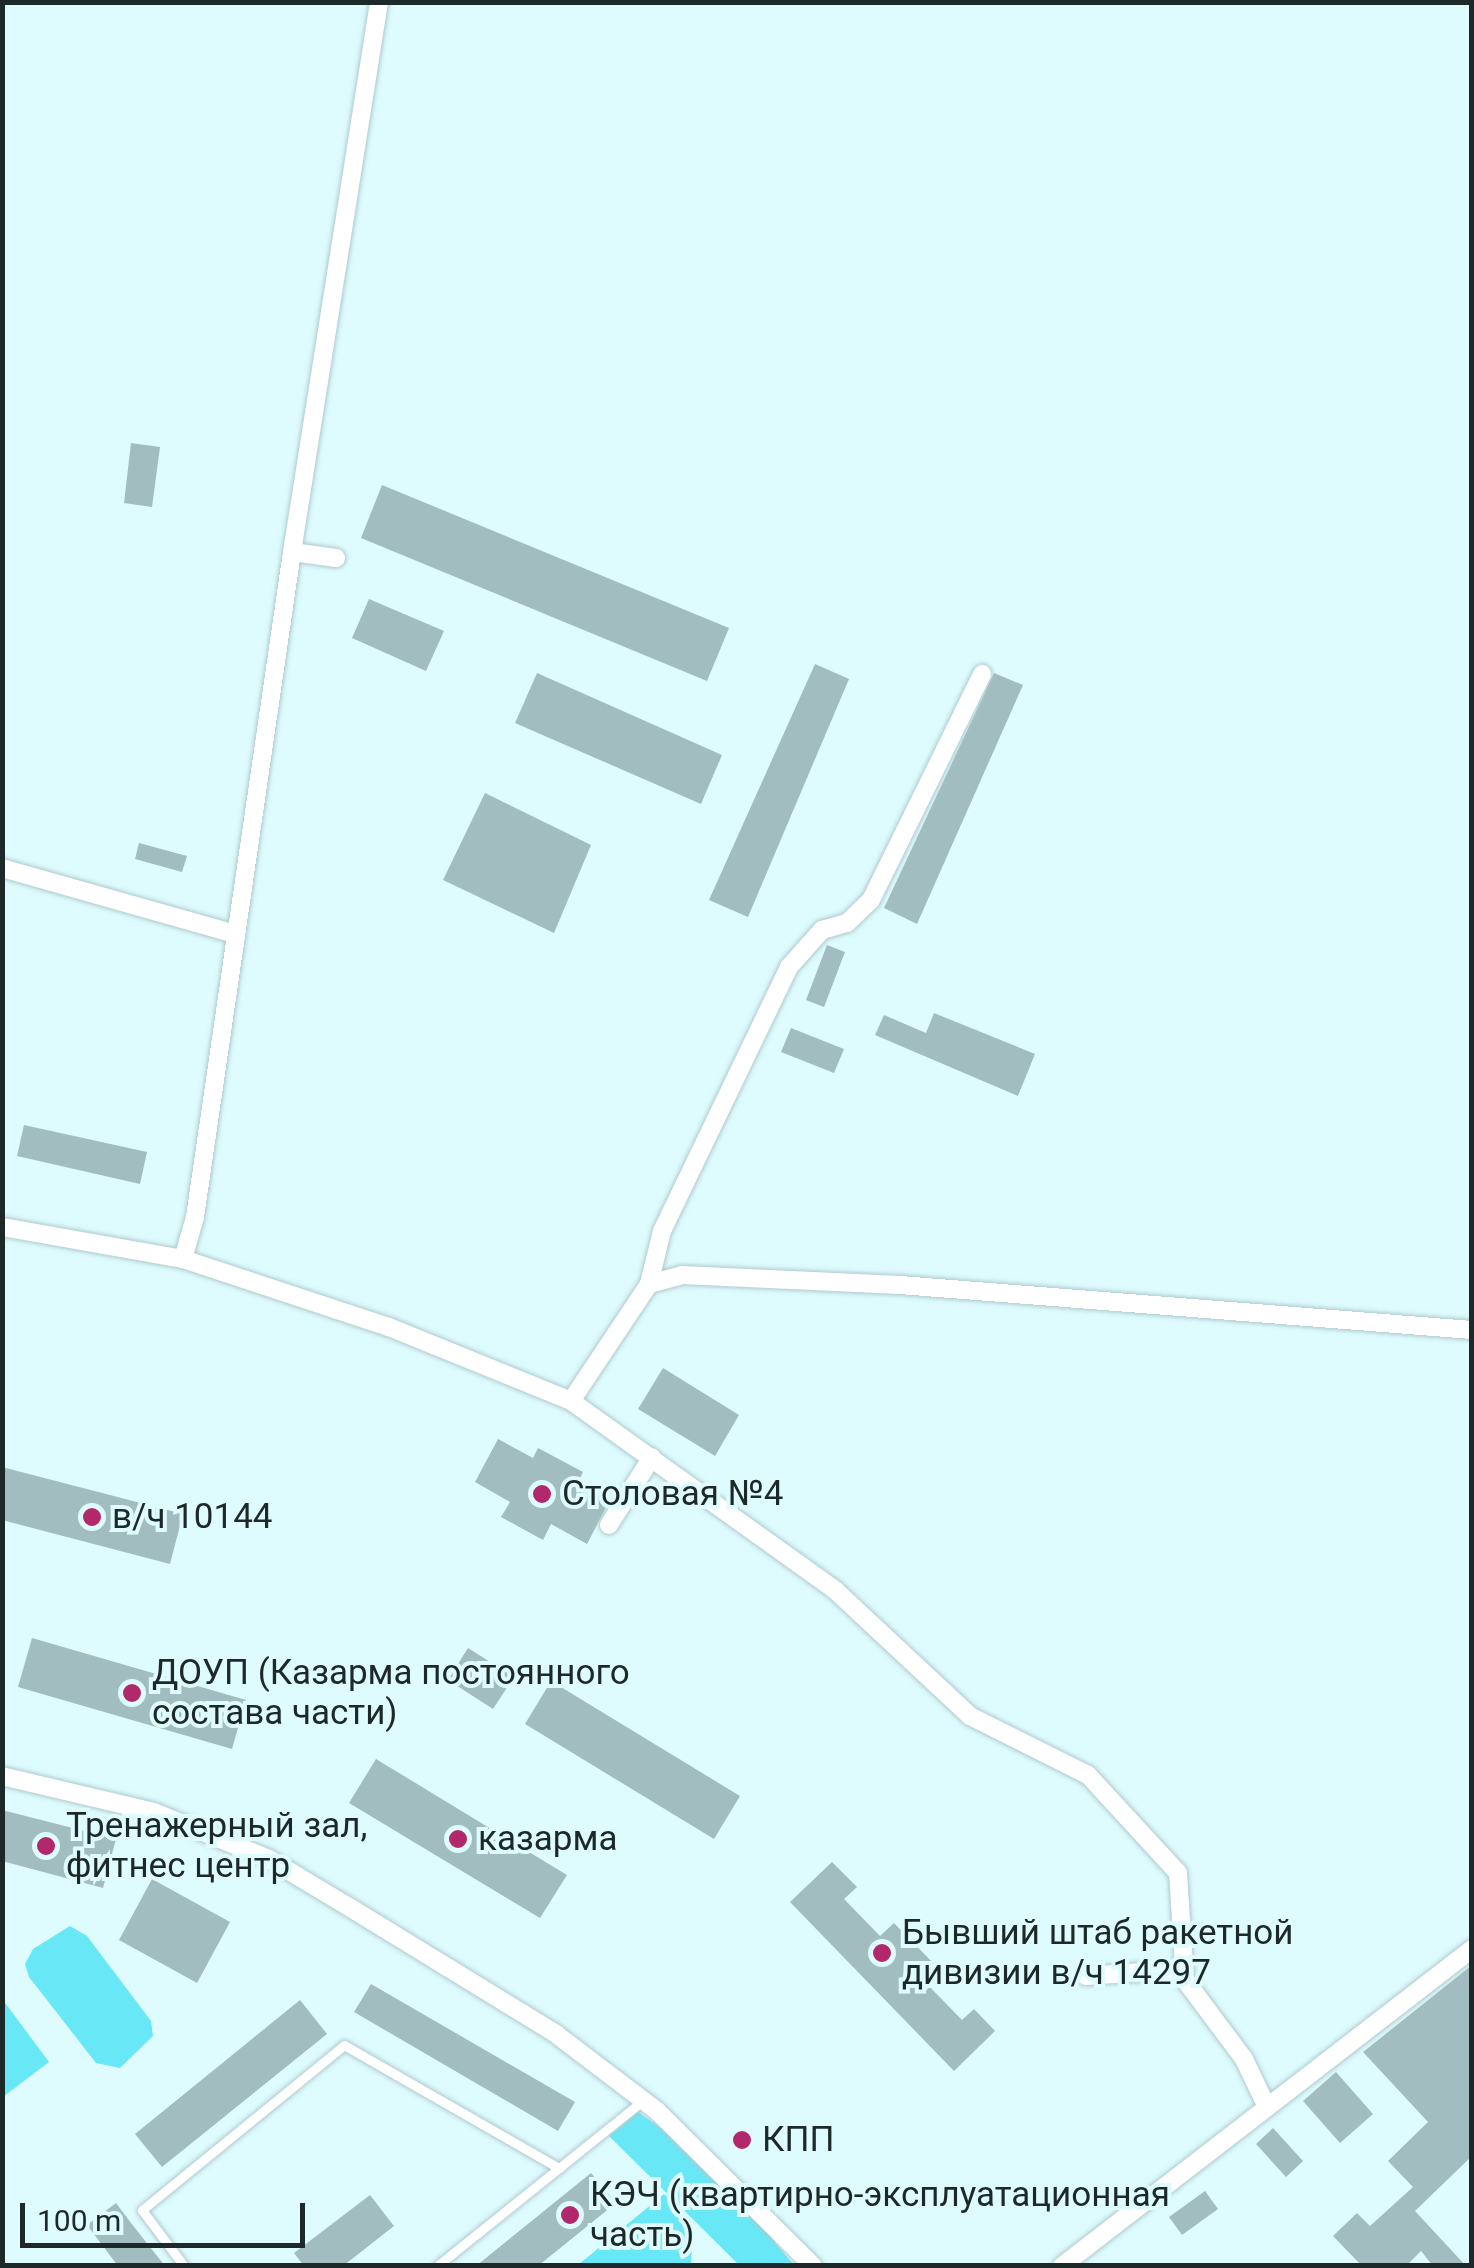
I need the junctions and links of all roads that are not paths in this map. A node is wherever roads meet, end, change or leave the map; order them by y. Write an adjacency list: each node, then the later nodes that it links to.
1 (379, 2): 2 (street)
2 (292, 552): 3 (street); 6 (street)
3 (336, 558)
4 (982, 674): 9 (street)
5 (2, 868): 6 (street)
6 (232, 933): 8 (street)
7 (2, 1228): 8 (street)
8 (183, 1259): 11 (street)
9 (650, 1284): 10 (street); 11 (street)
10 (1472, 1330)
11 (570, 1401): 12 (street)
12 (652, 1457): 13 (street); 16 (street)
13 (609, 1525)
14 (2, 1776): 18 (street)
15 (1472, 1948): 19 (street)
16 (1185, 1969): 17 (street); 19 (street)
17 (1086, 1976)
18 (643, 2100): 20 (lane); 23 (street)
19 (1267, 2107): 24 (street)
20 (559, 2168): 21 (lane); 22 (lane)
21 (184, 2266)
22 (437, 2266)
23 (813, 2266)
24 (1062, 2266)

